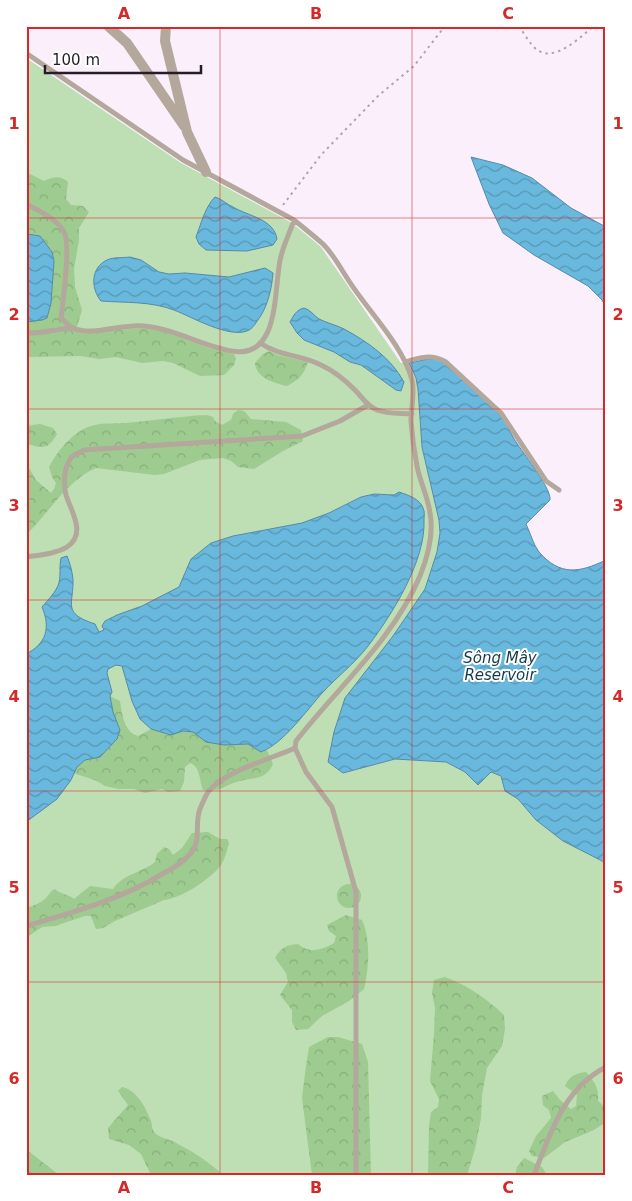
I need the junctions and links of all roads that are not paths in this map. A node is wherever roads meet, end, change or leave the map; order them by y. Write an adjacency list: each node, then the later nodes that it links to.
1 (108, 26): 4 (street)
2 (166, 26): 4 (street)
3 (26, 53): 5 (lane)
4 (188, 132): 5 (street)
5 (206, 172): 7 (lane)
6 (26, 204): 8 (lane)
7 (294, 220): 10 (lane); 11 (lane)
8 (72, 328): 9 (lane); 10 (lane)
9 (26, 333)
10 (260, 343): 12 (lane)
11 (405, 362): 13 (lane); 14 (lane)
12 (368, 405): 13 (lane); 15 (lane)
13 (412, 414): 16 (lane)
14 (559, 490)
15 (26, 557)
16 (296, 748): 17 (lane); 21 (lane)
17 (26, 926)
18 (606, 1067): 22 (lane)
19 (26, 1172): 20 (lane)
20 (31, 1175)
21 (356, 1175)
22 (534, 1175)

